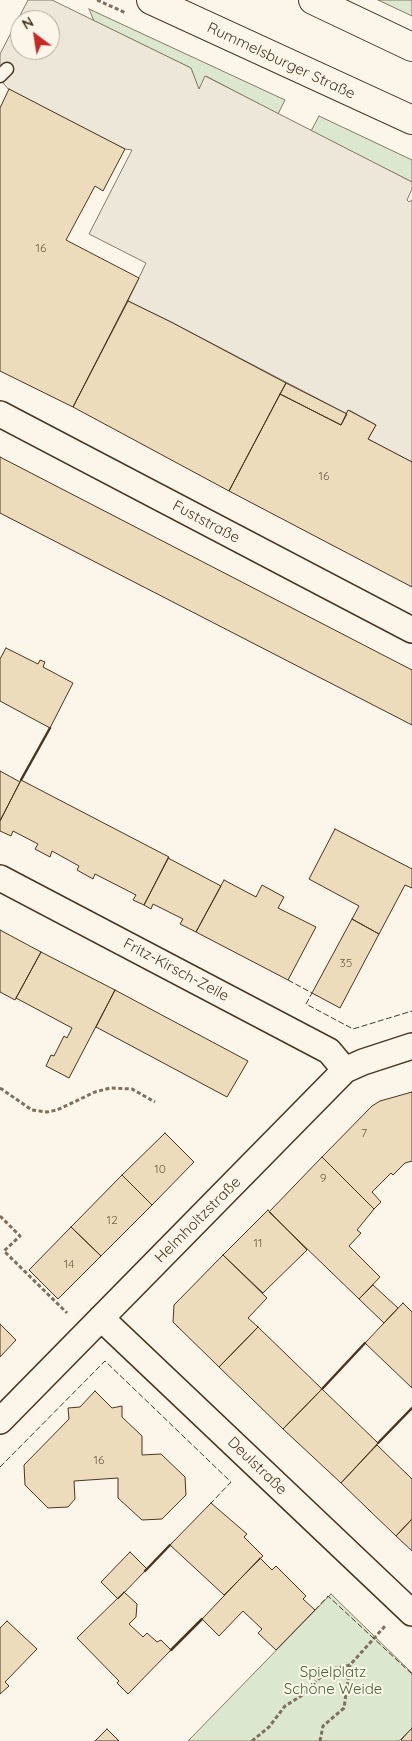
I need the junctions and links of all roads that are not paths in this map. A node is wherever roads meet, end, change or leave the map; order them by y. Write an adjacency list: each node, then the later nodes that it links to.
1 (151, 0): 4 (main road, Rummelsburger Straße)
2 (313, 0): 3 (main road)
3 (412, 46)
4 (412, 120)
5 (0, 414): 6 (street, Fuststraße)
6 (412, 630)
7 (0, 878): 9 (street, Fritz-Kirsch-Zeile)
8 (412, 1046): 9 (street, Helmholtzstraße)
9 (345, 1070): 10 (street, Helmholtzstraße)
10 (101, 1318): 11 (street, Helmholtzstraße); 12 (street, Deulstraße)
11 (0, 1421)
12 (412, 1613)

